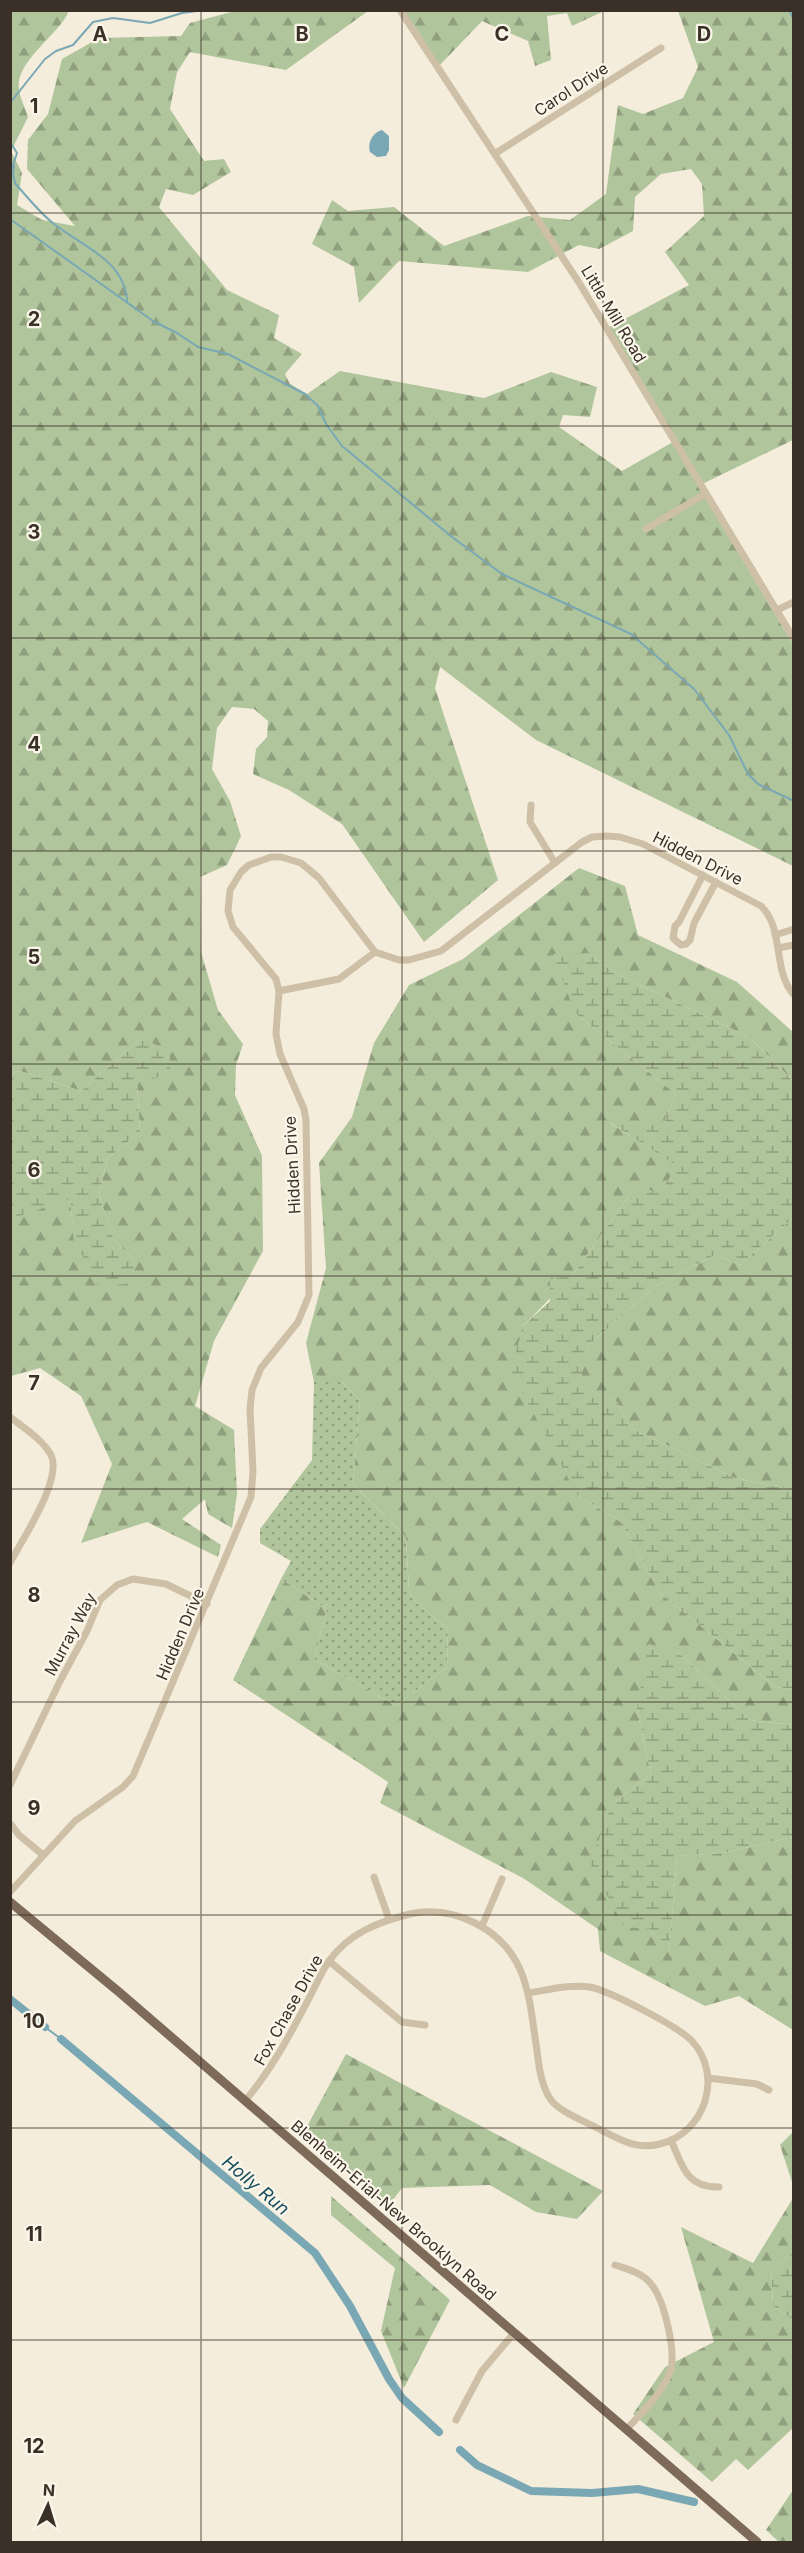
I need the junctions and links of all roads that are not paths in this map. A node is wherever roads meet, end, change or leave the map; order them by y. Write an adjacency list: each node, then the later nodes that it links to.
1 (400, 10): 3 (street, Little Mill Road)
2 (662, 48): 3 (street, Carol Drive)
3 (496, 153): 4 (street, Little Mill Road)
4 (705, 494): 5 (street); 7 (street, Little Mill Road)
5 (646, 529)
6 (794, 602): 7 (street)
7 (777, 610): 8 (street, Little Mill Road)
8 (794, 639)
9 (531, 805): 10 (street)
10 (555, 863): 11 (street, Hidden Drive); 17 (street, Hidden Drive)
11 (703, 875): 12 (street, Hidden Drive); 12 (street)
12 (716, 882): 14 (street, Hidden Drive)
13 (794, 929): 14 (street)
14 (775, 935): 16 (street, Hidden Drive)
15 (794, 945): 16 (street)
16 (778, 948): 19 (street, Hidden Drive)
17 (375, 952): 18 (street); 18 (street)
18 (279, 990): 22 (street, Hidden Drive)
19 (794, 996)
20 (10, 1417): 21 (street)
21 (10, 1563)
22 (207, 1605): 23 (street, Murray Way); 25 (street, Hidden Drive)
23 (10, 1785)
24 (10, 1823): 25 (street)
25 (43, 1855): 28 (street, Hidden Drive)
26 (374, 1877): 30 (street)
27 (502, 1879): 31 (street)
28 (10, 1892)
29 (10, 1902): 37 (main road, Blenheim-Erial-New Brooklyn Road)
30 (389, 1919): 31 (street, Fox Chase Drive); 32 (street, Fox Chase Drive)
31 (482, 1926): 33 (street, Fox Chase Drive)
32 (329, 1960): 34 (street); 37 (street, Fox Chase Drive)
33 (528, 1993): 35 (street, Fox Chase Drive); 38 (street, Fox Chase Drive)
34 (425, 2025)
35 (708, 2078): 36 (street); 38 (street, Fox Chase Drive)
36 (768, 2090)
37 (245, 2101): 41 (main road, Blenheim-Erial-New Brooklyn Road)
38 (671, 2140): 39 (street)
39 (719, 2187)
40 (615, 2265): 43 (street)
41 (514, 2333): 42 (street); 43 (main road, Blenheim-Erial-New Brooklyn Road)
42 (456, 2420)
43 (626, 2430): 44 (main road, Blenheim-Erial-New Brooklyn Road)
44 (757, 2542)

